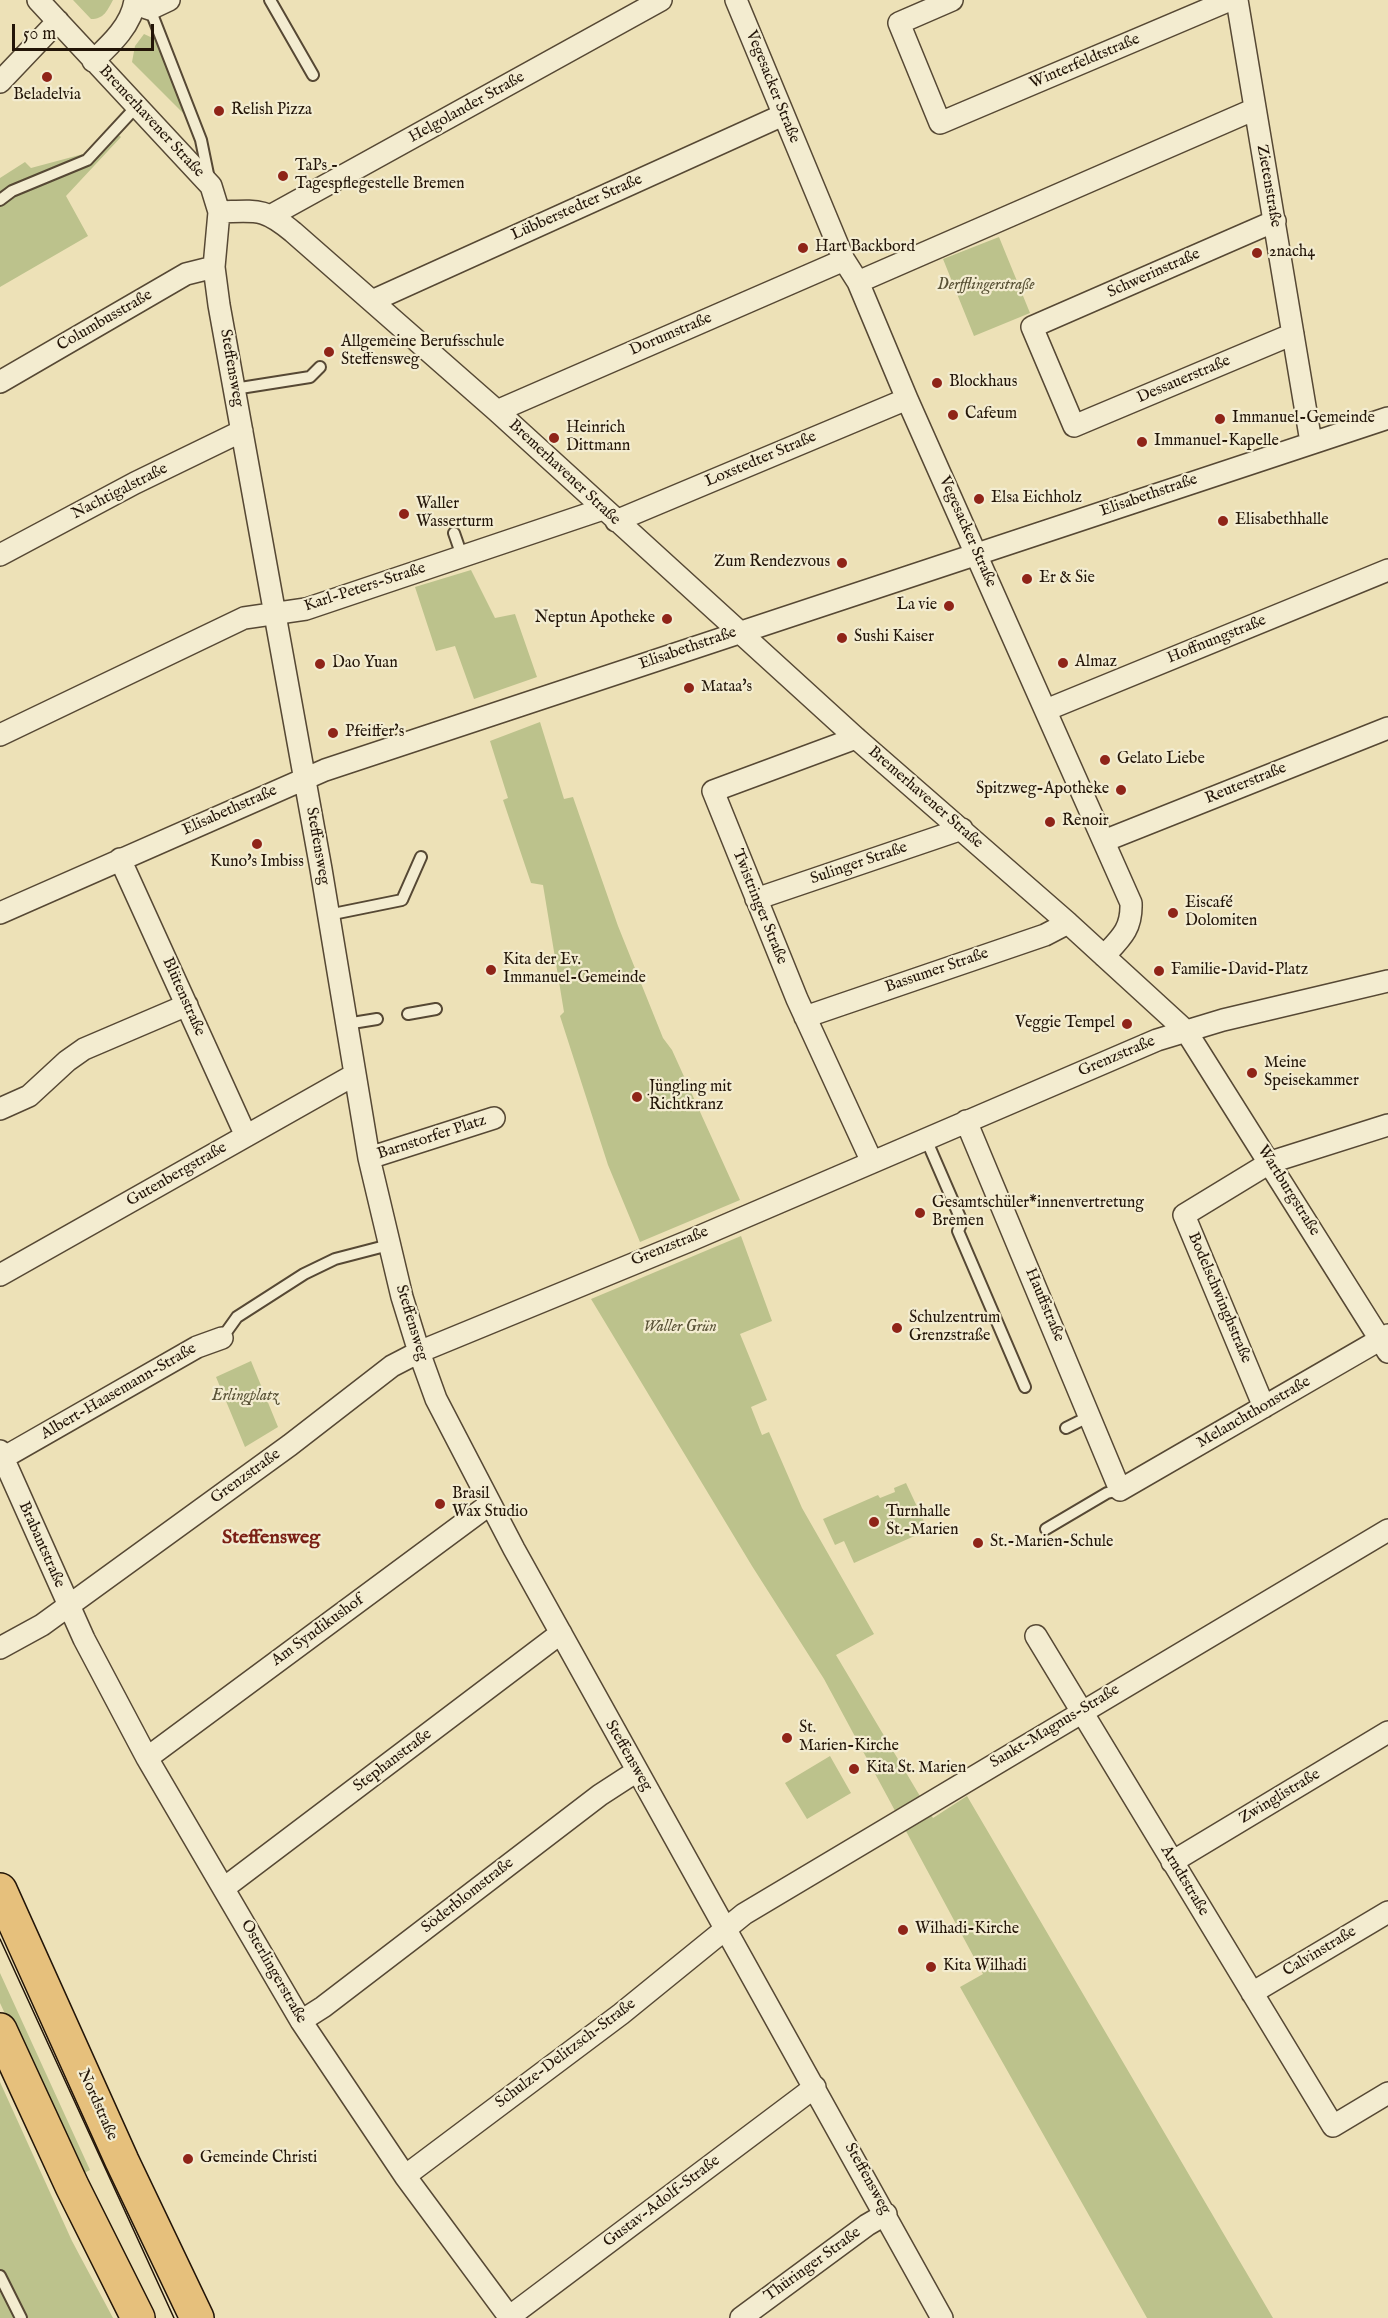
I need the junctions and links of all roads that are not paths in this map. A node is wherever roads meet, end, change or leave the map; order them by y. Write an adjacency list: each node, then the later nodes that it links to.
1 (38, 0): 9 (street, Bremerhavener Straße)
2 (270, 0): 11 (lane)
3 (661, 0): 19 (street, Helgolander Straße)
4 (736, 0): 15 (street, Vegesacker Straße)
5 (952, 0): 6 (street, Winterfeldtstraße)
6 (1230, 0)
7 (1237, 0): 14 (street, Zietenstraße)
8 (147, 3): 10 (street); 16 (lane)
9 (58, 21): 10 (street, Bremerhavener Straße); 12 (street)
10 (93, 61): 13 (street, Bremerhavener Straße)
11 (313, 75)
12 (0, 82)
13 (136, 107): 16 (street, Bremerhavener Straße); 17 (lane)
14 (1255, 109): 20 (street, Zietenstraße); 23 (street)
15 (783, 115): 21 (street, Vegesacker Straße); 24 (street, Lübberstedter Straße)
16 (211, 186): 18 (street, Bremerhavener Straße)
17 (0, 200)
18 (219, 212): 19 (street); 22 (street, Steffensweg)
19 (272, 215): 24 (street, Bremerhavener Straße)
20 (1275, 221): 25 (street, Zietenstraße); 32 (street, Schwerinstraße)
21 (844, 260): 23 (street, Vegesacker Straße); 30 (street, Dorumstraße)
22 (214, 267): 27 (street, Columbusstraße); 28 (street, Steffensweg)
23 (858, 282): 29 (street, Vegesacker Straße)
24 (372, 301): 30 (street, Bremerhavener Straße)
25 (1293, 334): 32 (street, Dessauerstraße); 34 (street, Zietenstraße)
26 (320, 367): 28 (lane)
27 (0, 382)
28 (234, 389): 33 (street, Steffensweg)
29 (907, 399): 35 (street, Loxstedter Straße); 37 (street, Vegesacker Straße)
30 (497, 411): 35 (street, Bremerhavener Straße)
31 (1388, 418): 34 (street, Elisabethstraße)
32 (1074, 426)
33 (242, 431): 38 (street, Nachtigalstraße); 41 (street, Steffensweg)
34 (1311, 442): 37 (street, Elisabethstraße)
35 (610, 515): 39 (street, Karl-Peters-Straße); 42 (street, Bremerhavener Straße)
36 (454, 533): 39 (lane)
37 (977, 554): 42 (street, Elisabethstraße); 43 (street, Vegesacker Straße)
38 (0, 555)
39 (462, 556): 41 (street, Karl-Peters-Straße)
40 (1388, 570): 43 (street, Hoffnungstraße)
41 (274, 612): 45 (street, Karl-Peters-Straße); 47 (street, Steffensweg)
42 (741, 631): 46 (street, Bremerhavener Straße); 47 (street, Elisabethstraße)
43 (1046, 710): 49 (street, Vegesacker Straße)
44 (1388, 728): 49 (street, Reuterstraße)
45 (0, 735)
46 (856, 738): 48 (street, Bremerhavener Straße); 52 (street, Twistringer Straße)
47 (305, 778): 51 (street, Elisabethstraße); 54 (street, Steffensweg)
48 (962, 829): 52 (street, Sulinger Straße); 55 (street, Bremerhavener Straße)
49 (1104, 841): 56 (street, Vegesacker Straße)
50 (421, 857): 54 (lane)
51 (120, 860): 53 (street, Elisabethstraße); 58 (street, Blütenstraße)
52 (756, 899): 61 (street, Twistringer Straße)
53 (0, 912)
54 (328, 915): 63 (street, Steffensweg)
55 (1068, 923): 56 (street, Bremerhavener Straße); 61 (street, Bassumer Straße)
56 (1104, 956): 64 (street)
57 (1388, 981): 64 (street, Grenzstraße)
58 (187, 1005): 66 (street); 70 (street, Blütenstraße)
59 (436, 1009): 60 (lane)
60 (408, 1014)
61 (805, 1017): 73 (street, Twistringer Straße)
62 (377, 1019): 63 (lane)
63 (346, 1024): 65 (street, Steffensweg)
64 (1186, 1031): 68 (street, Grenzstraße); 74 (street, Wartburgstraße)
65 (354, 1075): 70 (street, Gutenbergstraße); 72 (street, Steffensweg)
66 (0, 1109)
67 (494, 1118): 72 (street, Barnstorfer Platz)
68 (966, 1121): 71 (street, Grenzstraße); 82 (street, Hauffstraße)
69 (1388, 1125): 74 (street)
70 (246, 1136): 76 (street, Gutenbergstraße)
71 (926, 1138): 73 (street, Grenzstraße); 80 (lane)
72 (369, 1158): 75 (street, Steffensweg)
73 (872, 1162): 79 (street, Grenzstraße)
74 (1271, 1162): 78 (street, Wartburgstraße); 81 (street, Bodelschwinghstraße)
75 (389, 1245): 77 (lane, Albert-Haasemann-Straße); 79 (street, Steffensweg)
76 (0, 1275)
77 (222, 1338): 84 (street, Albert-Haasemann-Straße)
78 (1385, 1342): 81 (street, Melanchthonstraße)
79 (419, 1352): 86 (street, Steffensweg); 89 (street, Grenzstraße)
80 (1025, 1387)
81 (1264, 1407): 85 (street, Melanchthonstraße)
82 (1090, 1416): 83 (lane); 85 (street, Hauffstraße)
83 (1066, 1428)
84 (2, 1455): 89 (street, Brabantstraße)
85 (1120, 1490): 87 (lane)
86 (490, 1504): 90 (street, Steffensweg); 95 (street, Am Syndikushof)
87 (1046, 1529)
88 (1388, 1530): 93 (street, Sankt-Magnus-Straße)
89 (68, 1606): 92 (street, Grenzstraße); 95 (street, Osterlingerstraße)
90 (561, 1633): 96 (street, Steffensweg); 98 (street, Stephanstraße)
91 (1036, 1636): 93 (street, Arndtstraße)
92 (5, 1643)
93 (1081, 1712): 97 (street, Arndtstraße); 101 (street, Sankt-Magnus-Straße)
94 (1388, 1732): 97 (street, Zwinglistraße)
95 (147, 1758): 98 (street, Osterlingerstraße)
96 (637, 1772): 101 (street, Steffensweg); 103 (street, Söderblomstraße)
97 (1172, 1862): 102 (street, Arndtstraße)
98 (224, 1888): 103 (street, Osterlingerstraße)
99 (0, 1890): 112 (main road, Nordstraße)
100 (1388, 1912): 102 (street, Calvinstraße)
101 (725, 1930): 105 (street, Steffensweg); 107 (street, Schulze-Delitzsch-Straße)
102 (1252, 1993): 106 (street, Arndtstraße)
103 (301, 2021): 107 (street, Osterlingerstraße)
104 (0, 2030): 111 (main road)
105 (815, 2087): 108 (street, Steffensweg); 113 (street, Gustav-Adolf-Straße)
106 (1388, 2092)
107 (405, 2176): 113 (street, Osterlingerstraße)
108 (886, 2214): 114 (street, Thüringer Straße); 115 (street, Steffensweg)
109 (0, 2276): 110 (lane)
110 (21, 2318)
111 (138, 2318)
112 (197, 2318)
113 (509, 2318)
114 (741, 2318)
115 (942, 2318)

